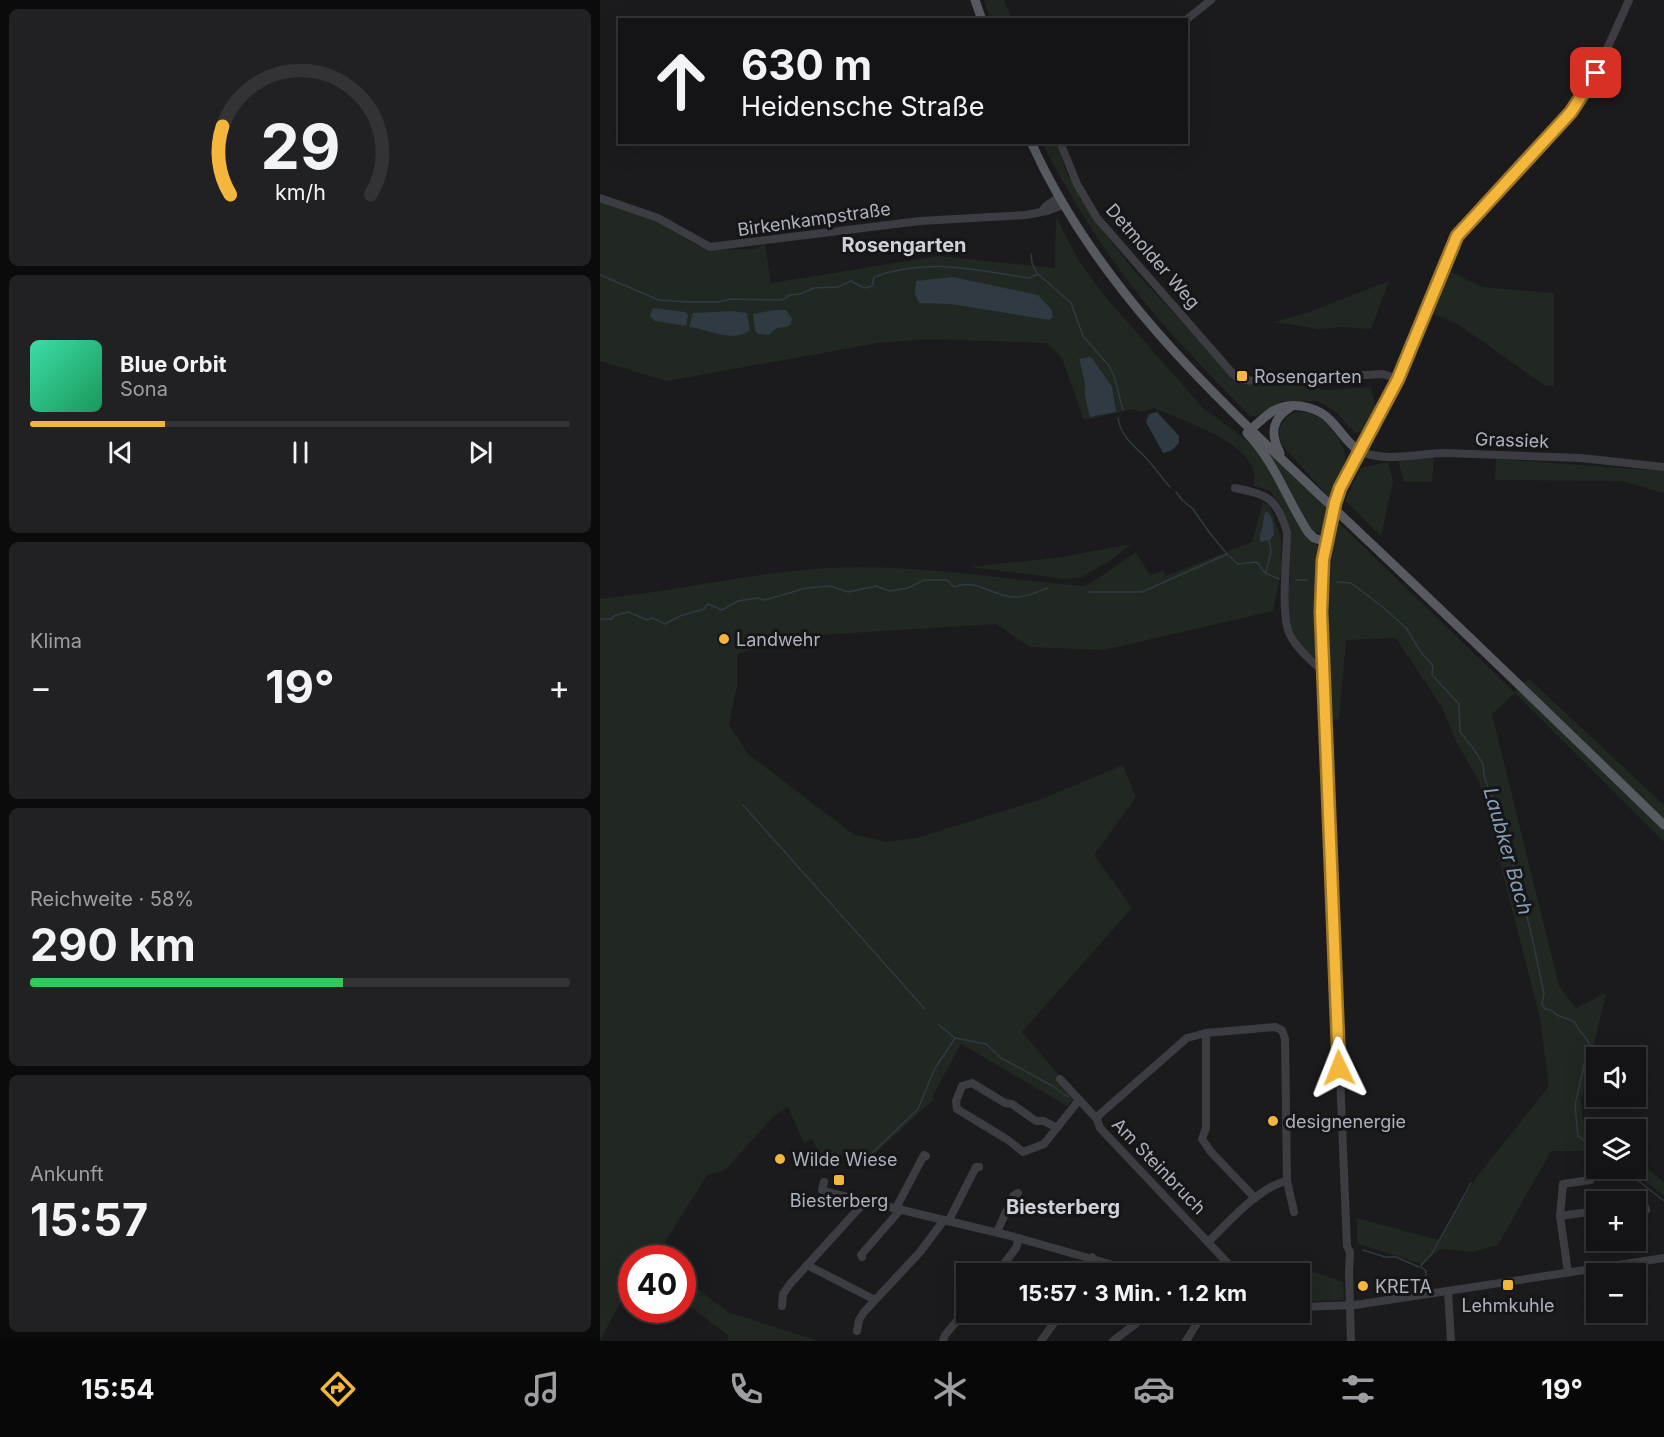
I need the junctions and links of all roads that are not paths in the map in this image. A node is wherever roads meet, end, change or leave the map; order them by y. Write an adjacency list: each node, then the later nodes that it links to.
1 (975, 0): 4 (main road)
2 (1211, 0): 5 (street)
3 (1629, 0): 10 (street)
4 (981, 18)
5 (1188, 18)
6 (1032, 144): 9 (main road)
7 (1061, 144): 10 (street, Detmolder Weg)
8 (600, 198): 9 (street, Birkenkampstraße)
9 (1061, 201): 11 (main road)
10 (1398, 379): 14 (street)
11 (1228, 406): 13 (main road); 18 (main road)
12 (1293, 406): 13 (main road); 14 (main road); 15 (main road)
13 (1251, 429): 15 (main road)
14 (1359, 451): 16 (street, Grassiek); 18 (street, bridge)
15 (1286, 462): 20 (main road)
16 (1664, 467)
17 (1235, 488): 19 (street)
18 (1326, 538): 19 (street)
19 (1323, 666): 53 (street)
20 (1664, 825)
21 (1206, 1033): 24 (street); 29 (street); 32 (street)
22 (1060, 1079): 23 (street, Am Steinbruch)
23 (1079, 1100): 24 (street, Am Steinbruch); 25 (street)
24 (1097, 1119): 41 (street, Am Steinbruch)
25 (1057, 1128): 25 (street)
26 (926, 1156): 34 (street)
27 (979, 1167): 38 (street)
28 (1590, 1180): 37 (street)
29 (1287, 1181): 32 (street); 35 (street)
30 (824, 1182): 33 (street)
31 (1018, 1193): 39 (street)
32 (1255, 1198): 41 (street)
33 (862, 1201): 34 (street); 49 (street)
34 (899, 1209): 38 (street); 42 (street)
35 (1294, 1212)
36 (1586, 1212): 37 (street)
37 (1560, 1216): 50 (street)
38 (947, 1220): 39 (street); 52 (street)
39 (997, 1232): 40 (street)
40 (1019, 1238): 43 (street); 45 (street)
41 (1209, 1241): 48 (street, Am Steinbruch)
42 (862, 1257)
43 (1092, 1257): 46 (street); 47 (street)
44 (1664, 1258): 50 (street)
45 (1004, 1263)
46 (1090, 1263)
47 (1111, 1263)
48 (1228, 1263)
49 (807, 1264): 52 (street); 54 (street)
50 (1569, 1272): 51 (street)
51 (1448, 1291): 53 (street); 66 (street)
52 (875, 1300): 60 (street)
53 (1350, 1305): 55 (street); 65 (street)
54 (782, 1306)
55 (1310, 1306)
56 (956, 1322): 61 (street)
57 (1054, 1323): 62 (street)
58 (1137, 1323): 63 (street)
59 (1197, 1323): 64 (street)
60 (857, 1330)
61 (943, 1341)
62 (1041, 1341)
63 (1113, 1341)
64 (1186, 1341)
65 (1351, 1341)
66 (1451, 1341)

